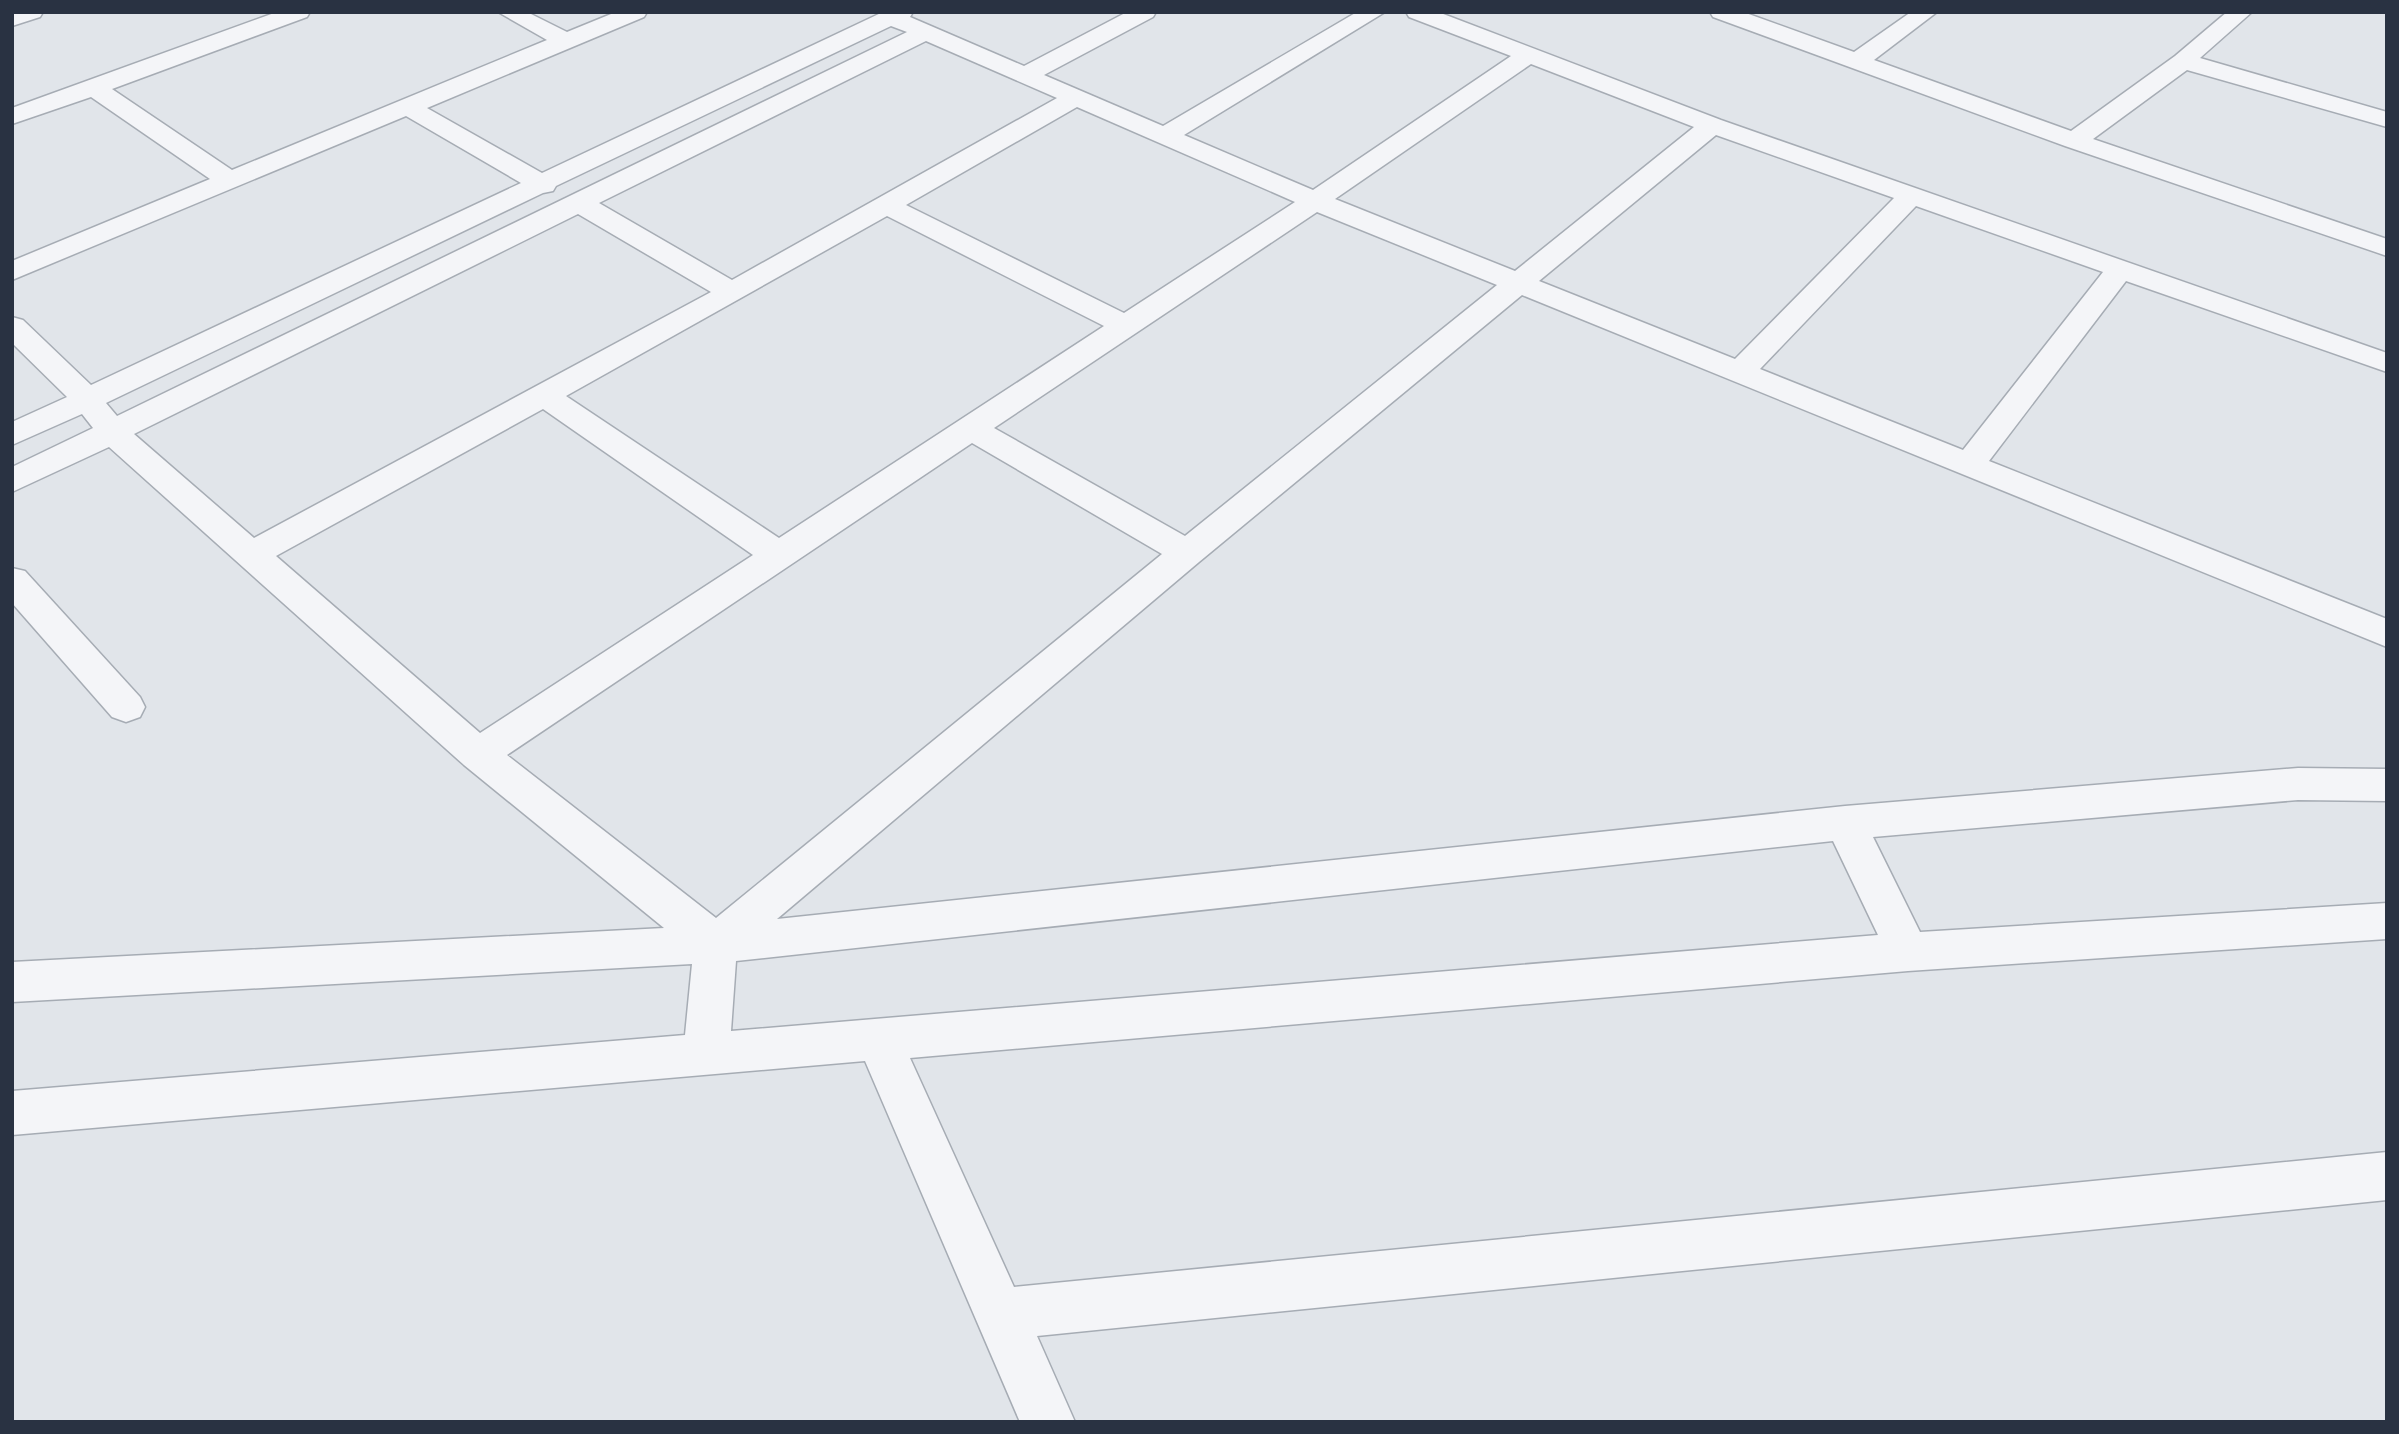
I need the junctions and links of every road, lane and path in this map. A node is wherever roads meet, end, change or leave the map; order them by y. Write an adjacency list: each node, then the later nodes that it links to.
1 (32, 12): 13 (street)
2 (242, 12): 14 (street)
3 (299, 12): 14 (street)
4 (509, 12): 16 (street)
5 (636, 12): 16 (street)
6 (1145, 12): 20 (street)
7 (1374, 12): 27 (street)
8 (1417, 12): 17 (street)
9 (1721, 12): 18 (street)
10 (1926, 12): 18 (street)
11 (2241, 12): 19 (street)
12 (891, 14): 15 (street); 30 (street)
13 (12, 19)
14 (264, 25): 21 (street)
15 (926, 32): 20 (street); 33 (street)
16 (564, 40): 23 (street)
17 (1529, 55): 26 (street); 32 (street)
18 (1856, 61): 28 (street)
19 (2183, 61): 25 (street); 28 (street)
20 (1025, 75): 22 (street)
21 (93, 88): 24 (street); 29 (street)
22 (1077, 97): 27 (street); 34 (street)
23 (406, 106): 29 (street); 30 (street)
24 (12, 117)
25 (2387, 121)
26 (1712, 125): 31 (street); 38 (street)
27 (1165, 135): 32 (street)
28 (2074, 141): 35 (street)
29 (229, 180): 37 (street)
30 (544, 185): 45 (street)
31 (1912, 195): 36 (street); 43 (street)
32 (1315, 201): 38 (street); 40 (street)
33 (581, 204): 39 (street); 47 (street)
34 (886, 205): 39 (street); 40 (street)
35 (2387, 248)
36 (2120, 269): 42 (street); 49 (street)
37 (12, 271)
38 (1515, 284): 43 (street); 51 (street)
39 (732, 292): 44 (street)
40 (1124, 325): 46 (street)
41 (12, 326): 45 (street)
42 (2387, 363)
43 (1738, 374): 49 (street)
44 (544, 395): 52 (street); 53 (street)
45 (87, 398): 47 (street); 48 (street)
46 (969, 428): 51 (street); 53 (street)
47 (112, 432): 50 (street); 52 (street)
48 (12, 435)
49 (1968, 466): 55 (street)
50 (12, 481)
51 (1187, 553): 61 (street)
52 (251, 554): 57 (street)
53 (780, 556): 57 (street)
54 (12, 580): 56 (street)
55 (2387, 635)
56 (126, 706)
57 (478, 754): 61 (street)
58 (2387, 785): 59 (street)
59 (1845, 823): 61 (street); 62 (street)
60 (2387, 921): 62 (street)
61 (716, 944): 63 (street); 65 (street)
62 (1908, 952): 64 (street)
63 (12, 982)
64 (880, 1042): 65 (street); 68 (street)
65 (706, 1053): 66 (street)
66 (12, 1113)
67 (2387, 1176): 68 (street)
68 (1001, 1314): 69 (street)
69 (1048, 1422)

